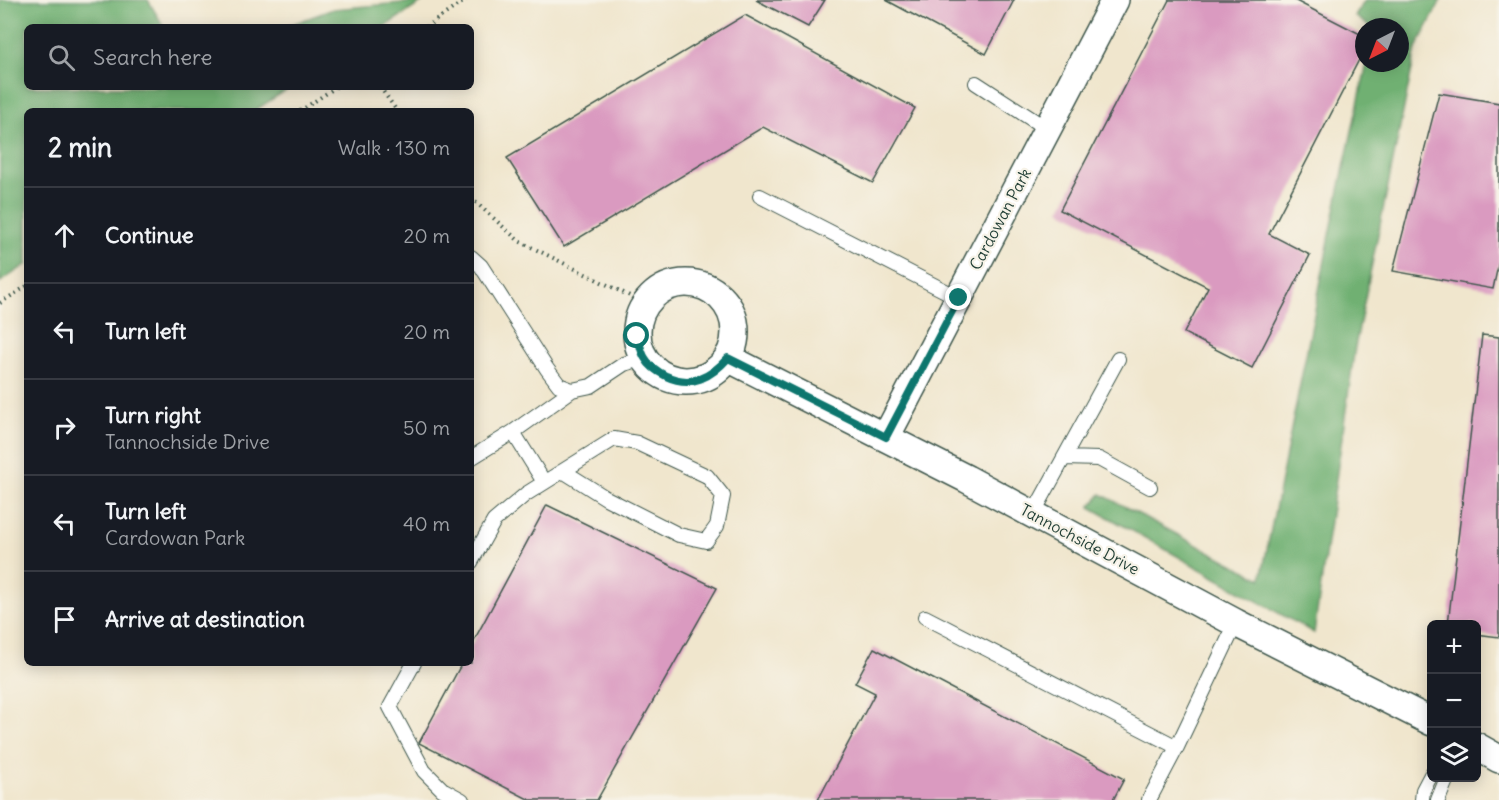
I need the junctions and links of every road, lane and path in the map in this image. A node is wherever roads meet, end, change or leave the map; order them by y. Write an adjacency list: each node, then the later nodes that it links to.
1 (466, 0): 3 (path)
2 (1115, 0): 9 (street, Cardowan Park)
3 (430, 24)
4 (976, 83): 9 (lane)
5 (332, 90): 7 (path)
6 (382, 90): 8 (path)
7 (304, 108)
8 (395, 108)
9 (1047, 129): 14 (street, Cardowan Park)
10 (760, 196): 14 (lane)
11 (474, 201): 16 (path)
12 (474, 266): 20 (lane)
13 (24, 288): 15 (path)
14 (959, 298): 22 (street, Cardowan Park)
15 (0, 303)
16 (646, 304): 17 (street); 18 (street)
17 (645, 358): 18 (street); 20 (lane)
18 (728, 358): 22 (street, Tannochside Drive)
19 (1118, 360): 24 (lane)
20 (572, 390): 21 (lane)
21 (513, 432): 23 (lane); 26 (lane)
22 (886, 437): 28 (street, Tannochside Drive)
23 (474, 456)
24 (1065, 458): 27 (lane); 28 (lane)
25 (562, 471): 25 (lane); 26 (lane)
26 (544, 482): 29 (lane)
27 (1150, 488)
28 (1034, 514): 31 (street, Tannochside Drive)
29 (474, 557)
30 (925, 617): 34 (lane)
31 (1236, 623): 33 (street, Tannochside Drive); 34 (lane)
32 (412, 666): 39 (lane)
33 (1427, 720)
34 (1177, 747): 40 (lane)
35 (1481, 749): 36 (street)
36 (1499, 759)
37 (1427, 781): 41 (lane)
38 (1445, 782): 42 (lane)
39 (462, 800)
40 (1149, 800)
41 (1422, 800)
42 (1438, 800)

